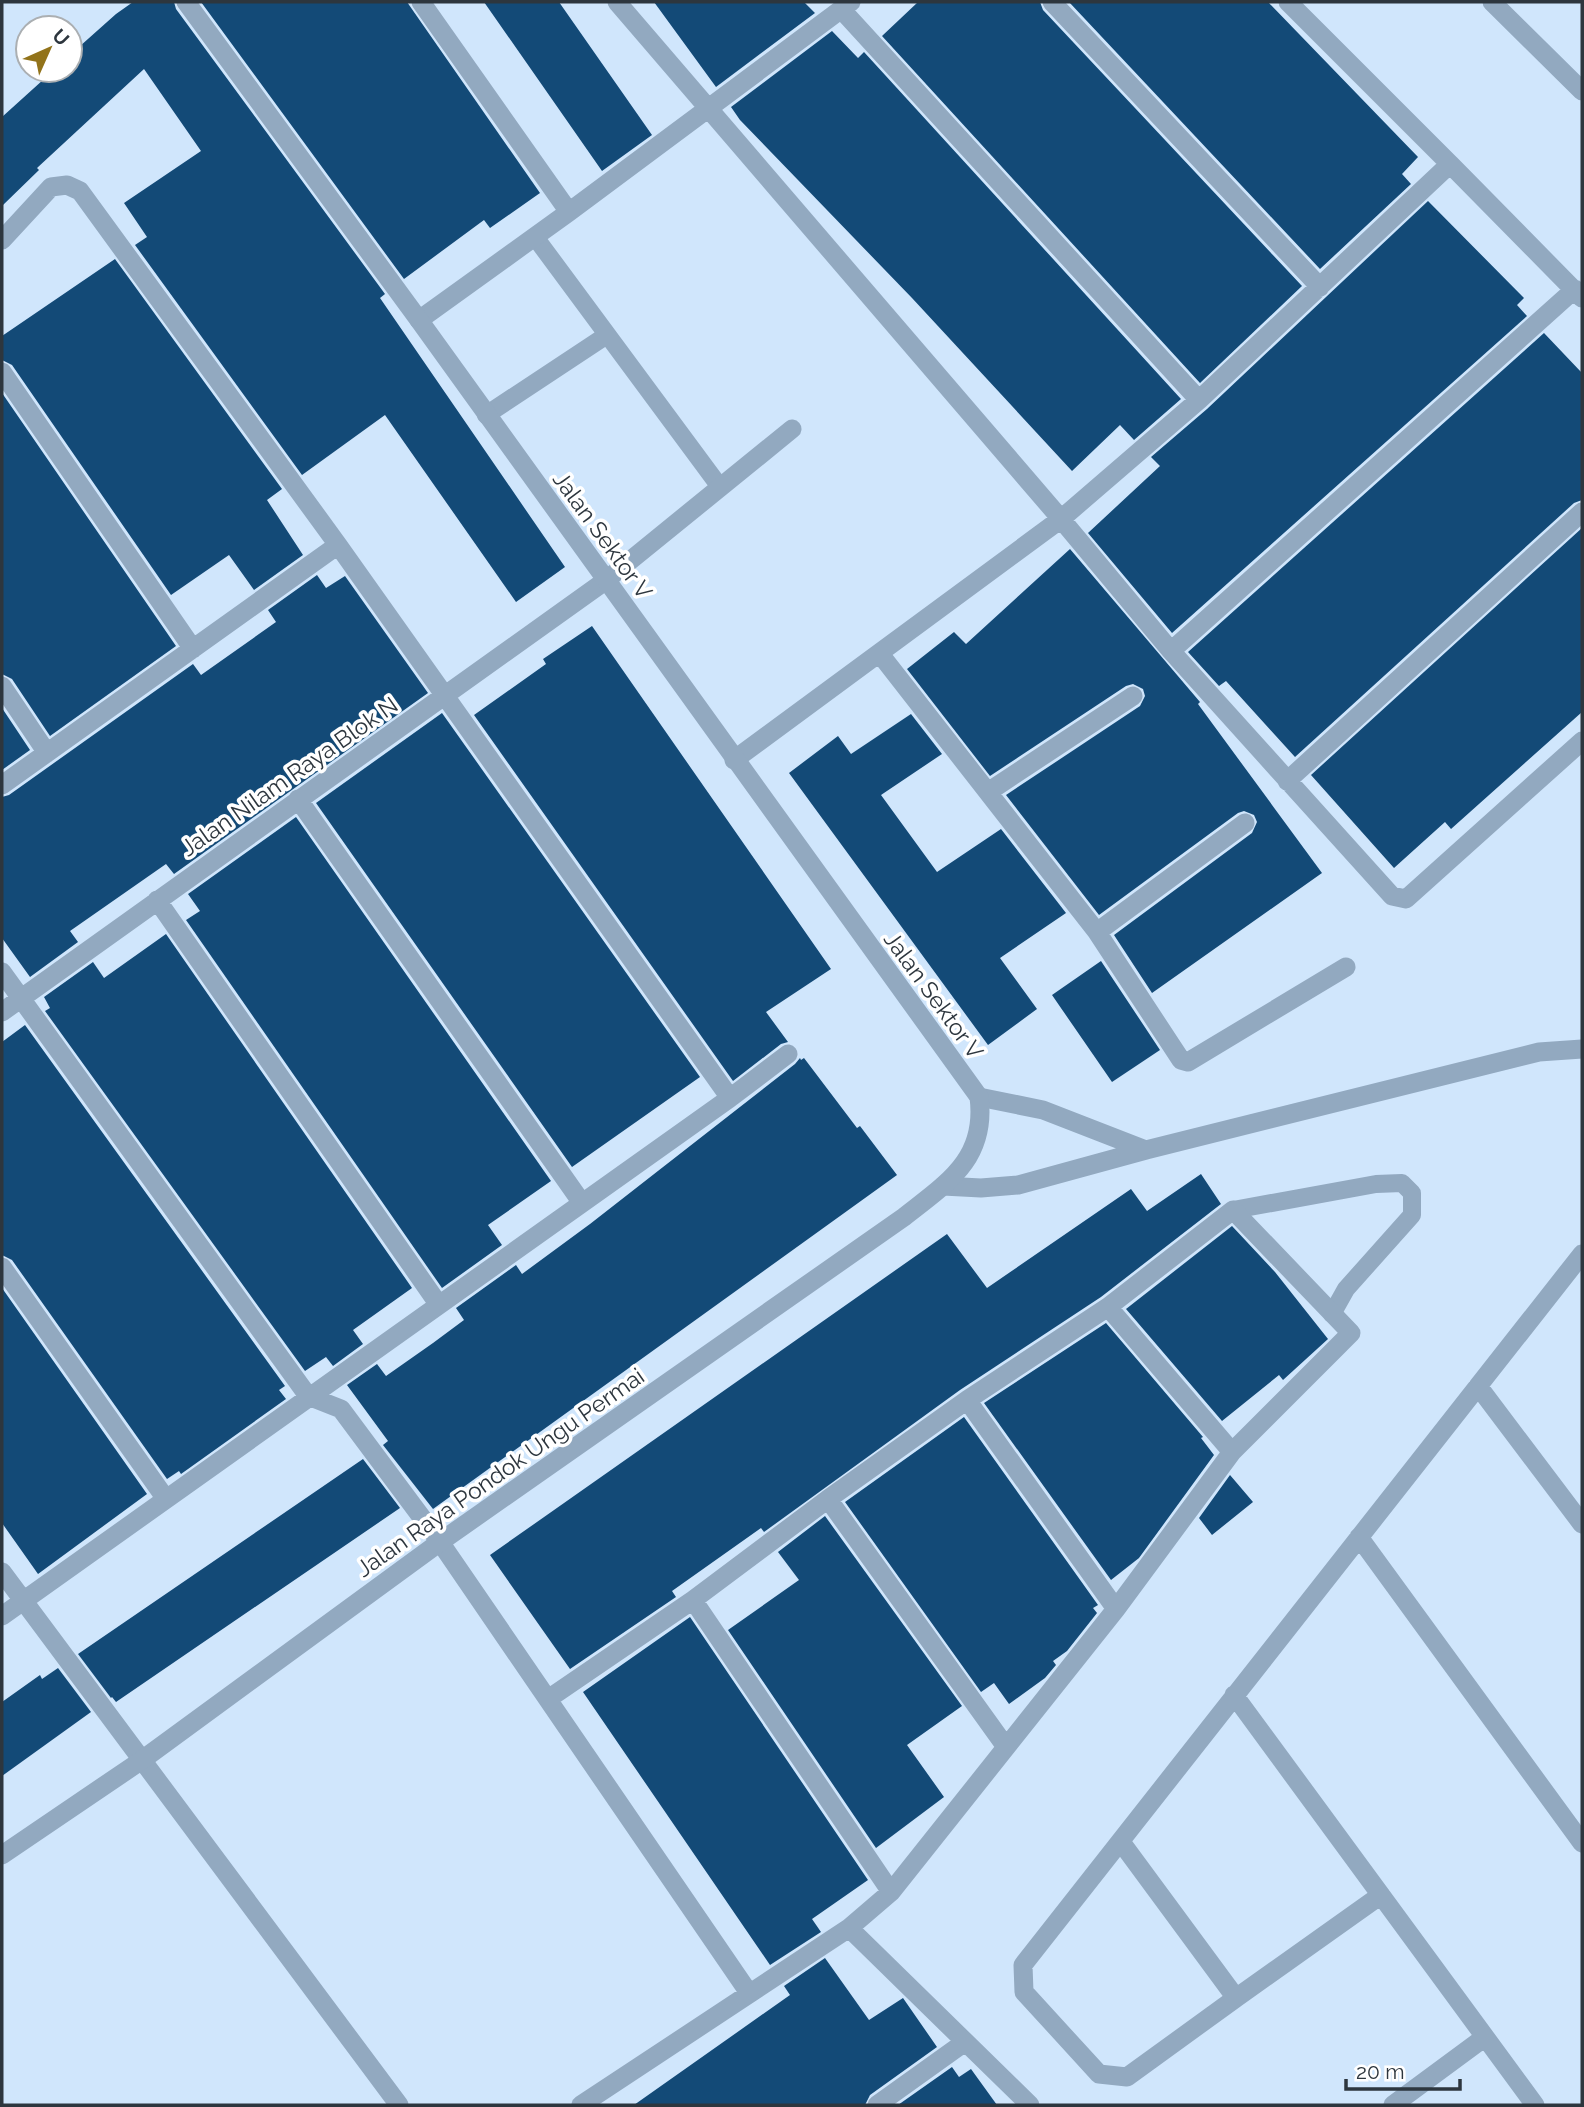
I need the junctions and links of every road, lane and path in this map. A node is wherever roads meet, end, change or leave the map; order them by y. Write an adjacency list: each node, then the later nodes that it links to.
1 (187, 2): 16 (street, Jalan Sektor V)
2 (421, 2): 11 (street)
3 (617, 2): 9 (street)
4 (1052, 2): 14 (street)
5 (1288, 2): 10 (street)
6 (1492, 2): 8 (street)
7 (846, 5): 9 (street); 19 (street)
8 (1582, 90)
9 (708, 108): 11 (street); 24 (street)
10 (1450, 164): 14 (street); 15 (street)
11 (569, 212): 12 (street)
12 (535, 237): 16 (street); 17 (lane)
13 (2, 240): 25 (street)
14 (1320, 287): 19 (street)
15 (1578, 294): 28 (street)
16 (419, 320): 20 (street, Jalan Sektor V)
17 (607, 335): 20 (lane); 22 (lane)
18 (2, 372): 27 (street)
19 (1199, 400): 24 (street)
20 (486, 415): 26 (street, Jalan Sektor V)
21 (792, 429): 22 (street, Jalan Nilam Raya Blok N)
22 (720, 487): 26 (street, Jalan Nilam Raya Blok N)
23 (1582, 512): 36 (street)
24 (1061, 519): 28 (street); 29 (street)
25 (338, 545): 27 (street); 31 (street)
26 (605, 581): 31 (street, Jalan Nilam Raya Blok N); 35 (street, Jalan Sektor V)
27 (193, 649): 34 (street)
28 (1171, 651): 36 (street)
29 (880, 654): 35 (street); 38 (street)
30 (2, 685): 34 (street)
31 (444, 695): 39 (street, Jalan Nilam Raya Blok N); 50 (street)
32 (1133, 696): 38 (street)
33 (1582, 741): 36 (street)
34 (47, 753): 37 (street)
35 (734, 760): 49 (street, Jalan Sektor V)
36 (1287, 781)
37 (2, 785)
38 (988, 792): 42 (street)
39 (298, 799): 41 (street, Jalan Nilam Raya Blok N); 53 (street)
40 (1245, 823): 42 (street)
41 (157, 900): 45 (street, Jalan Nilam Raya Blok N); 57 (street)
42 (1097, 932): 43 (street)
43 (1346, 967)
44 (2, 972): 45 (street)
45 (21, 998): 46 (street, Jalan Nilam Raya Blok N); 61 (street)
46 (2, 1012)
47 (1582, 1049): 51 (street)
48 (789, 1054): 50 (street)
49 (979, 1097): 51 (street); 52 (street, Jalan Raya Pondok Ungu Permai)
50 (730, 1098): 53 (street)
51 (1146, 1150): 52 (street)
52 (943, 1186): 68 (street, Jalan Raya Pondok Ungu Permai)
53 (582, 1203): 57 (street)
54 (1233, 1210): 58 (street); 59 (street); 59 (lane)
55 (1582, 1254): 60 (street)
56 (2, 1267): 64 (street)
57 (439, 1305): 61 (street)
58 (1108, 1307): 62 (street); 63 (street)
59 (1332, 1314): 63 (street)
60 (1478, 1386): 66 (street); 67 (street)
61 (308, 1396): 64 (street); 68 (street)
62 (967, 1400): 65 (street); 72 (street)
63 (1232, 1452): 72 (street)
64 (166, 1499): 71 (street)
65 (828, 1499): 70 (street); 76 (street)
66 (1582, 1524)
67 (1359, 1537): 74 (street); 79 (street)
68 (440, 1542): 75 (street); 77 (street, Jalan Raya Pondok Ungu Permai)
69 (2, 1572): 71 (street)
70 (693, 1600): 75 (street); 81 (street)
71 (22, 1601): 73 (street); 77 (street)
72 (1116, 1609): 76 (street)
73 (2, 1616)
74 (1234, 1695): 78 (street); 82 (street)
75 (548, 1699): 84 (street)
76 (1006, 1746): 81 (street)
77 (142, 1760): 80 (street, Jalan Raya Pondok Ungu Permai); 88 (street)
78 (1121, 1842): 85 (street); 85 (street)
79 (1582, 1843)
80 (2, 1855)
81 (891, 1892): 83 (street)
82 (1381, 1895): 85 (street); 86 (street)
83 (849, 1928): 84 (street); 87 (street)
84 (749, 1993): 89 (street)
85 (1236, 1998)
86 (1485, 2038): 92 (street); 93 (street)
87 (965, 2042): 90 (street); 91 (street)
88 (399, 2105)
89 (581, 2105)
90 (877, 2105)
91 (1030, 2105)
92 (1393, 2105)
93 (1535, 2105)

